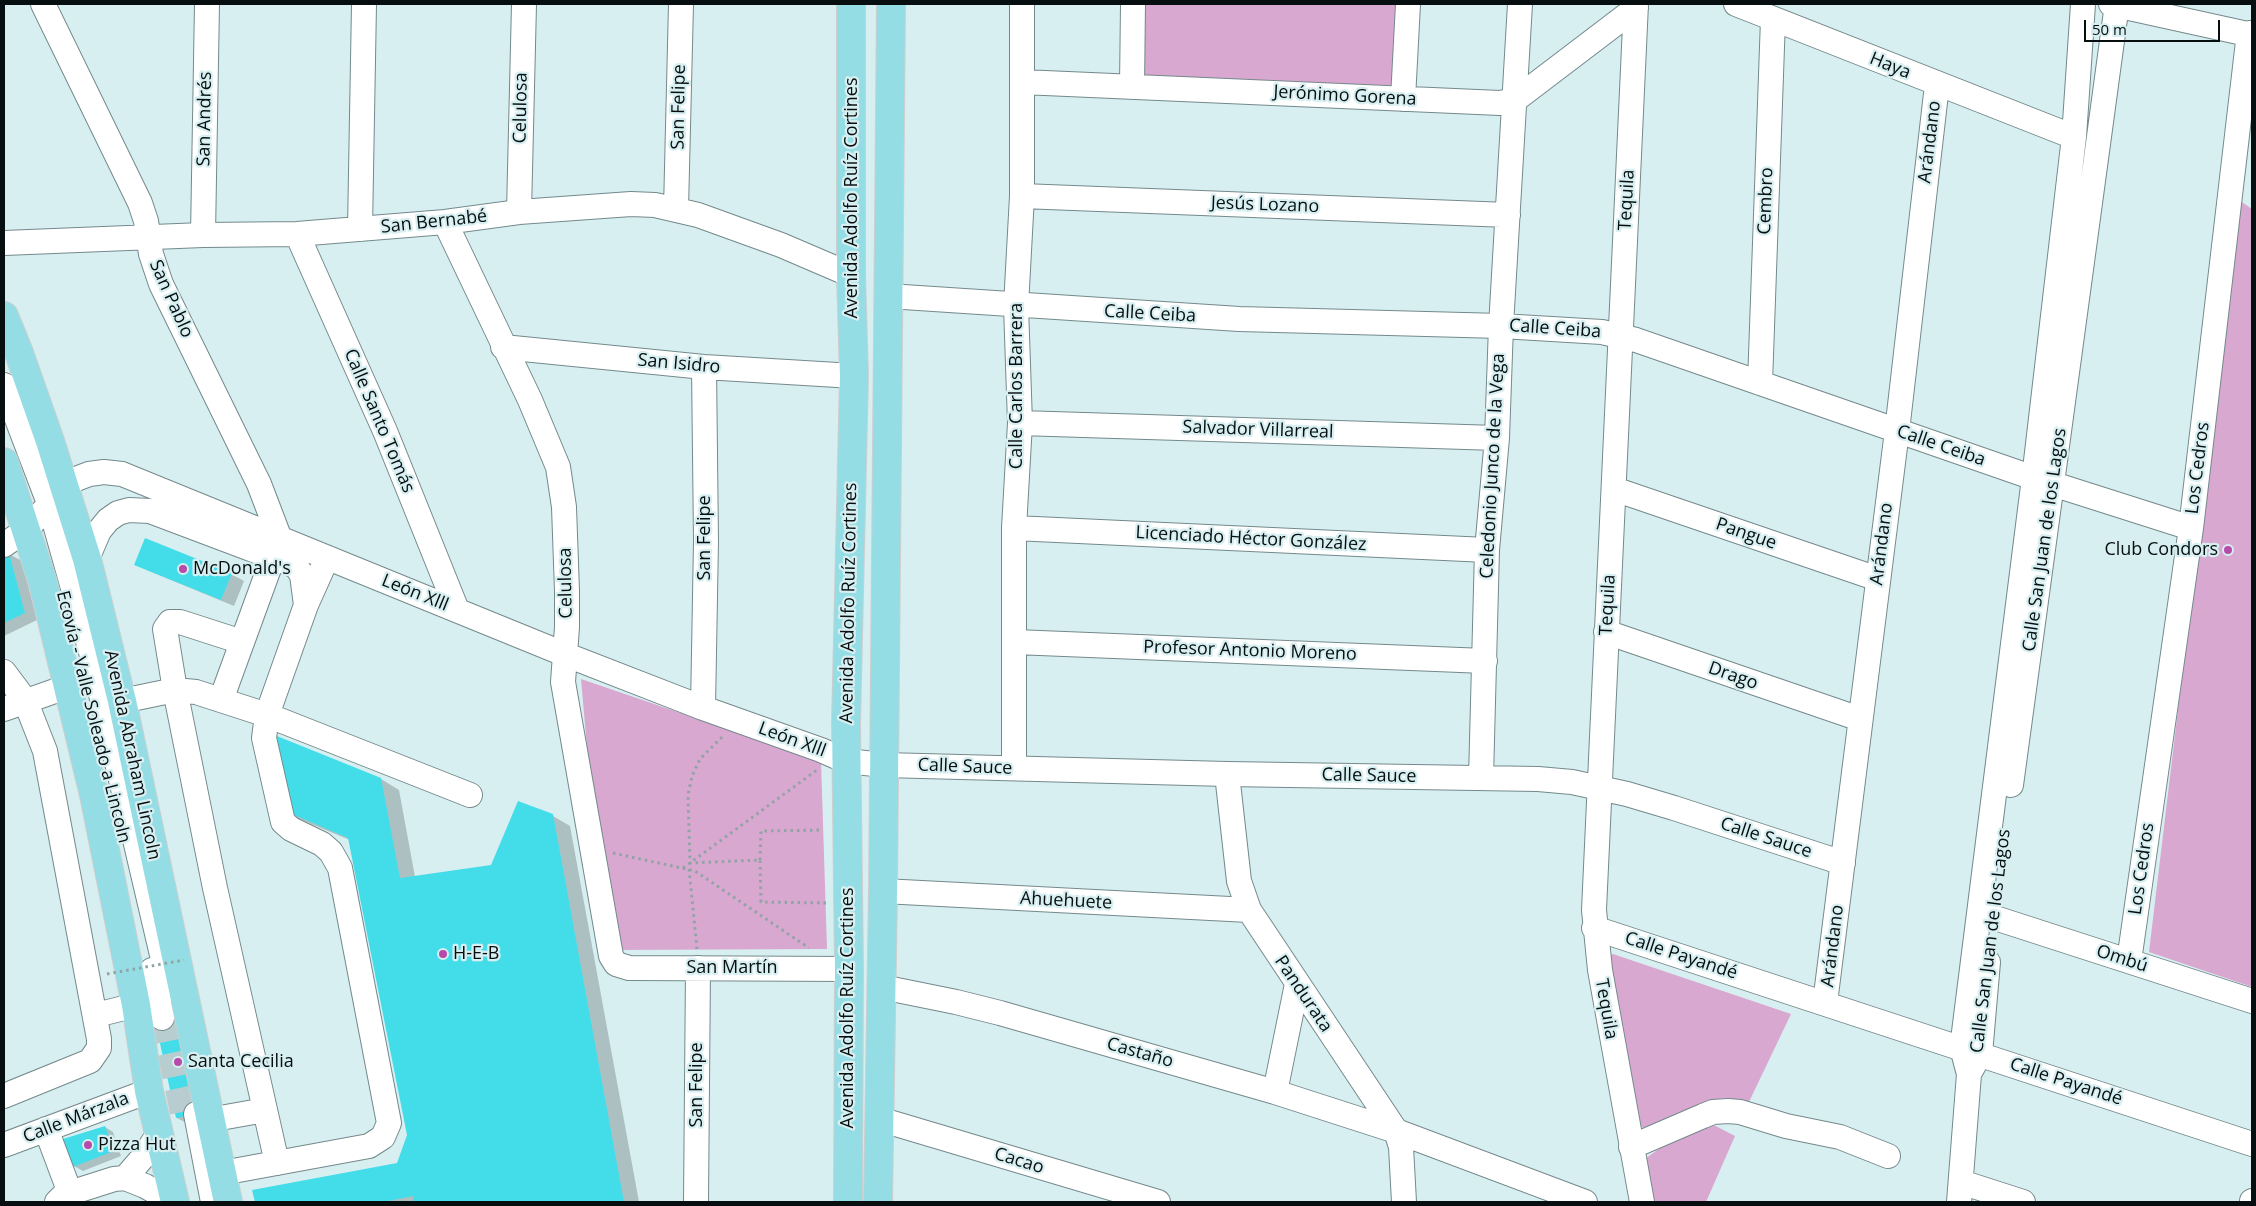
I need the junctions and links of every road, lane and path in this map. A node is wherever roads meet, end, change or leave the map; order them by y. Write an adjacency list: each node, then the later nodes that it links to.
1 (43, 4): 33 (street, San Pablo)
2 (207, 4): 32 (street, San Andrés)
3 (364, 4): 30 (street)
4 (524, 4): 27 (street, Celulosa)
5 (681, 4): 26 (street, San Felipe)
6 (851, 4): 35 (main road, Avenida Adolfo Ruíz Cortines)
7 (891, 4): 36 (main road, Avenida Adolfo Ruíz Cortines)
8 (1022, 4): 18 (street, Calle Carlos Barrera)
9 (1133, 4): 20 (street)
10 (1408, 4): 21 (street)
11 (1520, 4): 22 (street, Celedonio Junco de la Vega)
12 (1736, 4): 16 (street, Haya)
13 (2083, 4): 23 (street, Calle San Juan de los Lagos)
14 (2115, 4): 17 (street); 51 (street, Calle San Juan de los Lagos)
15 (1636, 6): 22 (street); 40 (street, Tequila)
16 (1773, 19): 19 (street, Haya); 44 (street, Cembro)
17 (2251, 34): 24 (street, Los Cedros)
18 (1022, 82): 20 (street, Jerónimo Gorena); 25 (street, Calle Carlos Barrera)
19 (1937, 85): 23 (street, Haya); 48 (street, Arándano)
20 (1132, 86): 21 (street, Jerónimo Gorena)
21 (1403, 99): 22 (street, Jerónimo Gorena)
22 (1515, 100): 28 (street, Celedonio Junco de la Vega)
23 (2074, 137): 51 (street, Calle San Juan de los Lagos)
24 (2243, 184): 57 (street, Los Cedros)
25 (1022, 196): 28 (street, Jesús Lozano); 37 (street, Calle Carlos Barrera)
26 (676, 209): 27 (street, San Bernabé); 35 (street, San Bernabé)
27 (519, 212): 29 (street, San Bernabé)
28 (1508, 215): 39 (street, Celedonio Junco de la Vega)
29 (445, 222): 30 (street, San Bernabé); 41 (street, Celulosa)
30 (360, 229): 31 (street, San Bernabé)
31 (297, 234): 32 (street, San Bernabé); 65 (street, Calle Santo Tomás)
32 (203, 235): 33 (street, San Bernabé)
33 (149, 238): 34 (street, San Bernabé); 52 (street, San Pablo)
34 (4, 242)
35 (851, 275): 43 (main road, Avenida Adolfo Ruíz Cortines)
36 (888, 296): 37 (street, Calle Ceiba); 82 (main road, Avenida Adolfo Ruíz Cortines)
37 (1016, 306): 39 (street, Calle Ceiba); 47 (street, Calle Carlos Barrera)
38 (4, 316): 54 (main road, Avenida Abraham Lincoln)
39 (1501, 326): 40 (street, Calle Ceiba); 49 (street, Celedonio Junco de la Vega)
40 (1620, 335): 44 (street, Calle Ceiba); 53 (street, Tequila)
41 (503, 347): 42 (street, San Isidro); 69 (street, Celulosa)
42 (704, 367): 43 (street, San Isidro); 77 (street, San Felipe)
43 (854, 376): 81 (main road, Avenida Adolfo Ruíz Cortines)
44 (1760, 383): 48 (street, Calle Ceiba)
45 (4, 385): 54 (street)
46 (4, 421): 54 (street, Ecovía - Valle Soleado a Lincoln)
47 (1020, 423): 49 (street, Salvador Villarreal); 56 (street, Calle Carlos Barrera)
48 (1896, 431): 51 (street, Calle Ceiba); 63 (street, Arándano)
49 (1497, 438): 60 (street, Celedonio Junco de la Vega)
50 (4, 462): 54 (main road)
51 (2043, 480): 57 (street, Calle Ceiba); 98 (street, Calle San Juan de los Lagos); 114 (street, Calle San Juan de los Lagos)
52 (259, 484): 55 (street); 59 (street, San Pablo)
53 (1614, 489): 63 (street, Pangue); 66 (street, Tequila)
54 (45, 508): 55 (street, León Xlll); 58 (street, León Xlll); 62 (main road, Avenida Abraham Lincoln); 72 (main road); 113 (street, Ecovía - Valle Soleado a Lincoln)
55 (228, 518): 59 (street, León Xlll)
56 (1014, 528): 60 (street, Licenciado Héctor González); 68 (street, Calle Carlos Barrera)
57 (2191, 528): 103 (street, Los Cedros)
58 (4, 545)
59 (276, 547): 61 (street, León Xlll); 62 (street); 64 (street); 67 (street)
60 (1487, 550): 70 (street, Celedonio Junco de la Vega)
61 (327, 558): 64 (street); 65 (street, León Xlll)
62 (87, 559): 74 (main road, Avenida Abraham Lincoln)
63 (1878, 579): 79 (street, Arándano)
64 (306, 605): 78 (street)
65 (457, 610): 69 (street, León Xlll)
66 (1606, 632): 79 (street, Drago); 86 (street, Tequila)
67 (242, 642): 73 (street); 75 (street)
68 (1015, 642): 70 (street, Profesor Antonio Moreno); 83 (street, Calle Carlos Barrera)
69 (564, 654): 77 (street, León Xlll); 104 (street, Celulosa)
70 (1485, 661): 85 (street, Celedonio Junco de la Vega)
71 (4, 672): 76 (street)
72 (68, 686): 76 (street); 111 (main road)
73 (175, 690): 74 (street); 75 (street); 118 (street)
74 (122, 700): 119 (main road, Avenida Abraham Lincoln)
75 (222, 700): 78 (street)
76 (14, 705): 112 (street)
77 (702, 708): 81 (street, León Xlll)
78 (267, 715): 87 (street); 128 (street)
79 (1860, 719): 92 (street, Arándano)
80 (723, 735): 91 (path)
81 (833, 764): 82 (street, Calle Sauce); 91 (path); 105 (main road, Avenida Adolfo Ruíz Cortines)
82 (884, 764): 83 (street, Calle Sauce); 95 (main road, Avenida Adolfo Ruíz Cortines)
83 (1014, 768): 84 (street, Calle Sauce)
84 (1227, 774): 85 (street, Calle Sauce); 97 (street, Pandurata)
85 (1480, 778): 86 (street, Calle Sauce)
86 (1600, 788): 92 (street, Calle Sauce); 99 (street, Tequila)
87 (470, 795)
88 (823, 830): 90 (path)
89 (606, 851): 93 (path)
90 (760, 860): 91 (path); 96 (path)
91 (690, 863): 93 (path)
92 (1843, 863): 110 (street, Arándano)
93 (683, 868): 94 (path)
94 (689, 870): 100 (path); 101 (path)
95 (884, 892): 97 (street, Ahuehuete); 108 (main road, Avenida Adolfo Ruíz Cortines)
96 (826, 903)
97 (1249, 910): 107 (street, Pandurata)
98 (1992, 917): 103 (street, Ombú); 114 (street, Calle San Juan de los Lagos)
99 (1594, 928): 110 (street, Calle Payandé); 126 (street, Tequila)
100 (812, 949)
101 (697, 959): 104 (street, San Martín); 105 (street, San Martín); 137 (street, San Felipe)
102 (184, 960): 106 (path, bridge)
103 (2129, 961): 109 (street, Ombú)
104 (616, 964)
105 (849, 969): 138 (main road, Avenida Adolfo Ruíz Cortines)
106 (107, 974)
107 (1297, 984): 116 (street); 122 (street, Pandurata)
108 (882, 987): 116 (street, Castaño); 120 (main road, Avenida Adolfo Ruíz Cortines)
109 (2252, 1002)
110 (1825, 1003): 114 (street, Calle Payandé)
111 (136, 1005): 112 (street); 115 (main road)
112 (96, 1015): 117 (street)
113 (169, 1017)
114 (1971, 1051): 124 (street, Calle Payandé); 131 (street, Calle San Juan de los Lagos)
115 (149, 1091): 121 (street, Calle Márzala); 123 (main road)
116 (1275, 1092): 122 (street, Castaño)
117 (4, 1096)
118 (265, 1110): 119 (street); 128 (street)
119 (196, 1117): 129 (main road, Avenida Abraham Lincoln); 134 (street); 135 (street)
120 (880, 1119): 139 (main road, Avenida Adolfo Ruíz Cortines); 140 (street, Cacao)
121 (46, 1129): 125 (street, Calle Márzala); 132 (street)
122 (1396, 1131): 141 (street, Pandurata); 142 (street, Castaño)
123 (159, 1134): 130 (street); 133 (main road)
124 (2252, 1144)
125 (4, 1145)
126 (1631, 1147): 127 (street); 143 (street, Tequila)
127 (1888, 1156)
128 (278, 1163): 129 (street)
129 (222, 1174): 136 (main road, Avenida Abraham Lincoln)
130 (125, 1178): 132 (street); 133 (street)
131 (1960, 1192): 144 (street)
132 (64, 1198)
133 (175, 1202)
134 (200, 1202)
135 (213, 1202)
136 (228, 1202)
137 (696, 1202)
138 (848, 1202)
139 (878, 1202)
140 (1158, 1202)
141 (1404, 1202)
142 (1585, 1202)
143 (1642, 1202)
144 (2023, 1202)

